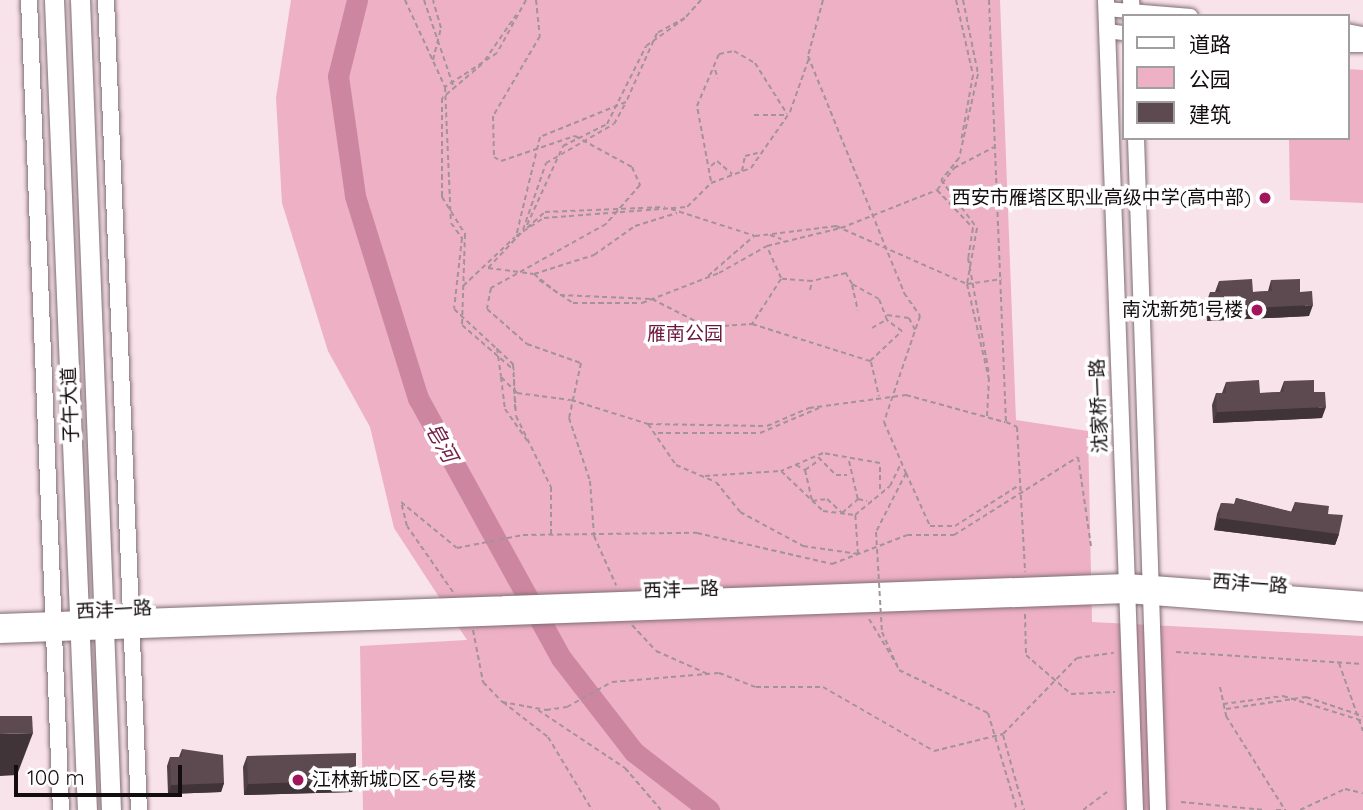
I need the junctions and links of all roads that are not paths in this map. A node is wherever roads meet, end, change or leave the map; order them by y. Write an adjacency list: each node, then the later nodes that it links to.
1 (29, 0): 20 (main road)
2 (54, 0): 19 (main road, 子午大道)
3 (80, 0): 18 (main road, 子午大道)
4 (106, 0): 17 (main road)
5 (1106, 5): 6 (street); 8 (main road, 沈家桥一路)
6 (1132, 9): 7 (street)
7 (1174, 14)
8 (1115, 32): 10 (main road, 沈家桥一路)
9 (1136, 140): 11 (main road)
10 (1126, 588): 11 (main road, 西沣一路); 12 (main road, 西沣一路); 26 (main road, 沈家桥一路)
11 (1150, 591): 13 (main road, 西沣一路); 15 (main road, 西沣一路); 27 (main road)
12 (1025, 592): 14 (main road, 西沣一路); 14 (main road, 西沣一路)
13 (1363, 600)
14 (625, 607): 17 (main road, 西沣一路)
15 (1363, 613)
16 (0, 622): 20 (main road, 西沣一路)
17 (131, 624): 18 (main road, 西沣一路); 25 (main road)
18 (103, 625): 19 (main road, 西沣一路); 24 (main road, 子午大道)
19 (79, 626): 20 (main road, 西沣一路); 23 (main road, 子午大道)
20 (53, 627): 21 (main road, 西沣一路); 22 (main road)
21 (0, 635)
22 (61, 810)
23 (87, 810)
24 (111, 810)
25 (139, 810)
26 (1135, 810)
27 (1158, 810)

